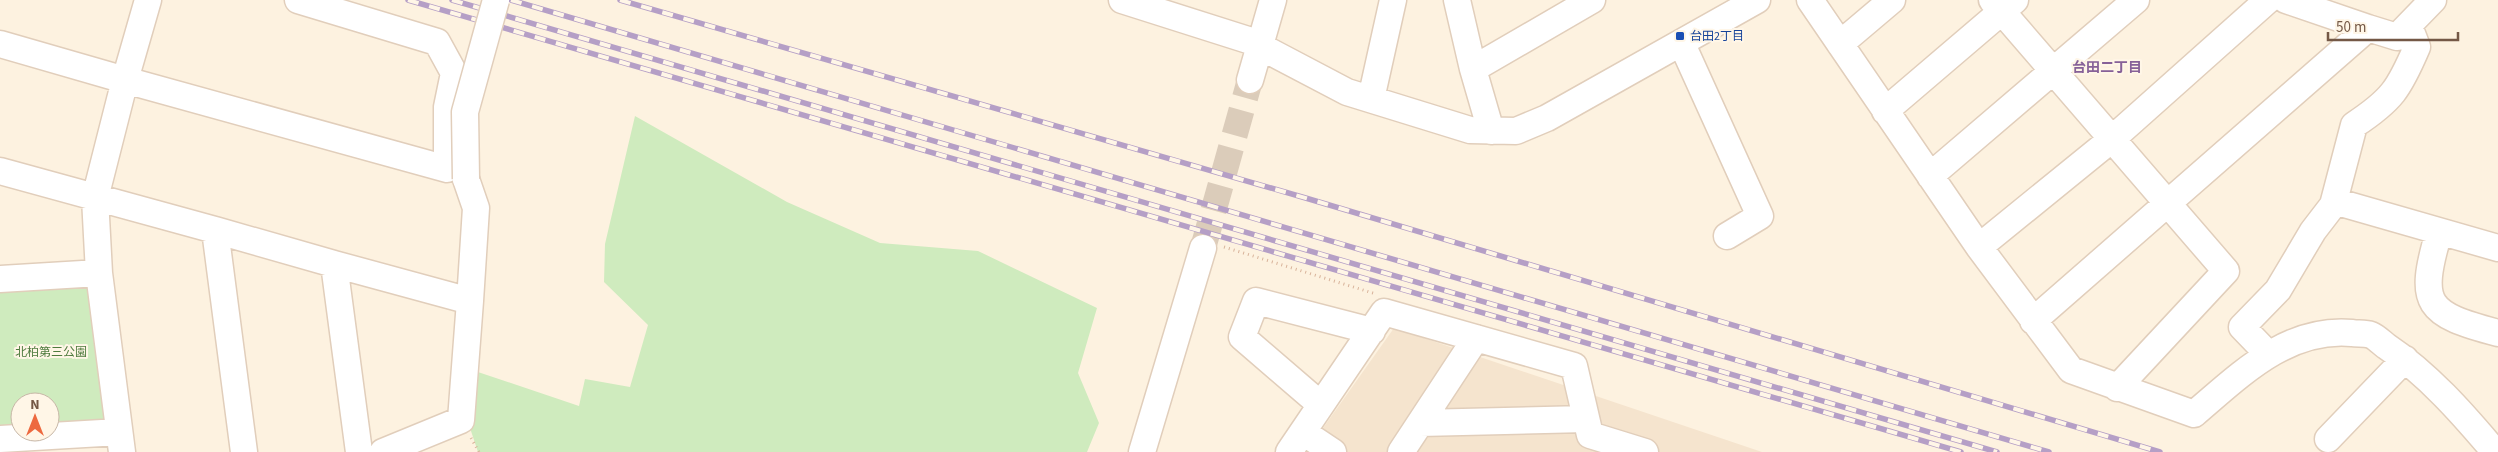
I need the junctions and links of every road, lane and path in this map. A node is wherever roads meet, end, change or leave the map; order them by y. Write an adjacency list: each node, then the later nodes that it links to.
1 (148, 0): 25 (street)
2 (298, 0): 32 (street)
3 (496, 0): 32 (street, bridge)
4 (1272, 0): 22 (street)
5 (1393, 0): 27 (street)
6 (1457, 0): 23 (street)
7 (1592, 0): 23 (street)
8 (1757, 0): 20 (street)
9 (1810, 0): 21 (street)
10 (1892, 0): 21 (street)
11 (2136, 0): 24 (street)
12 (2268, 0): 30 (street)
13 (2286, 0): 18 (street)
14 (2433, 0): 17 (street)
15 (1138, 2): 22 (street)
16 (2003, 4): 24 (street); 28 (street)
17 (2408, 26): 18 (street); 35 (street)
18 (2368, 28): 36 (street)
19 (0, 44): 25 (street)
20 (1682, 44): 29 (street); 39 (street)
21 (1840, 44): 28 (street)
22 (1259, 46): 26 (street); 27 (street)
23 (1473, 69): 29 (street)
24 (2053, 71): 30 (street); 33 (street)
25 (125, 80): 32 (street); 34 (street)
26 (1250, 80)
27 (1371, 99): 29 (street)
28 (1885, 111): 33 (street)
29 (1491, 131)
30 (2112, 139): 36 (street); 41 (street)
31 (0, 171): 34 (street)
32 (456, 174): 46 (street)
33 (1930, 176): 41 (street)
34 (95, 198): 37 (street); 44 (street)
35 (2334, 201): 38 (street); 51 (street)
36 (2168, 203): 48 (street); 53 (street)
37 (215, 230): 43 (street); 62 (street)
38 (2439, 232): 42 (street); 49 (street)
39 (1727, 236)
40 (1210, 247): 47 (path); 65 (street)
41 (1979, 247): 48 (street)
42 (2498, 248)
43 (334, 264): 46 (street); 63 (street)
44 (99, 273): 45 (street); 59 (street)
45 (0, 279)
46 (470, 301): 64 (street)
47 (1378, 321): 50 (street); 54 (street); 54 (street)
48 (2033, 321): 53 (street)
49 (2498, 333)
50 (1476, 338): 55 (street); 56 (street)
51 (2268, 354): 52 (street); 53 (street)
52 (2405, 359): 58 (street); 61 (street)
53 (2117, 388)
54 (1321, 405): 60 (street)
55 (1420, 423): 56 (street); 67 (street)
56 (1590, 435): 68 (street)
57 (0, 439): 59 (street)
58 (2328, 439)
59 (120, 442)
60 (1296, 442): 66 (street)
61 (2495, 449)
62 (244, 452)
63 (359, 452)
64 (383, 452)
65 (1142, 452)
66 (1333, 452)
67 (1401, 452)
68 (1645, 452)

